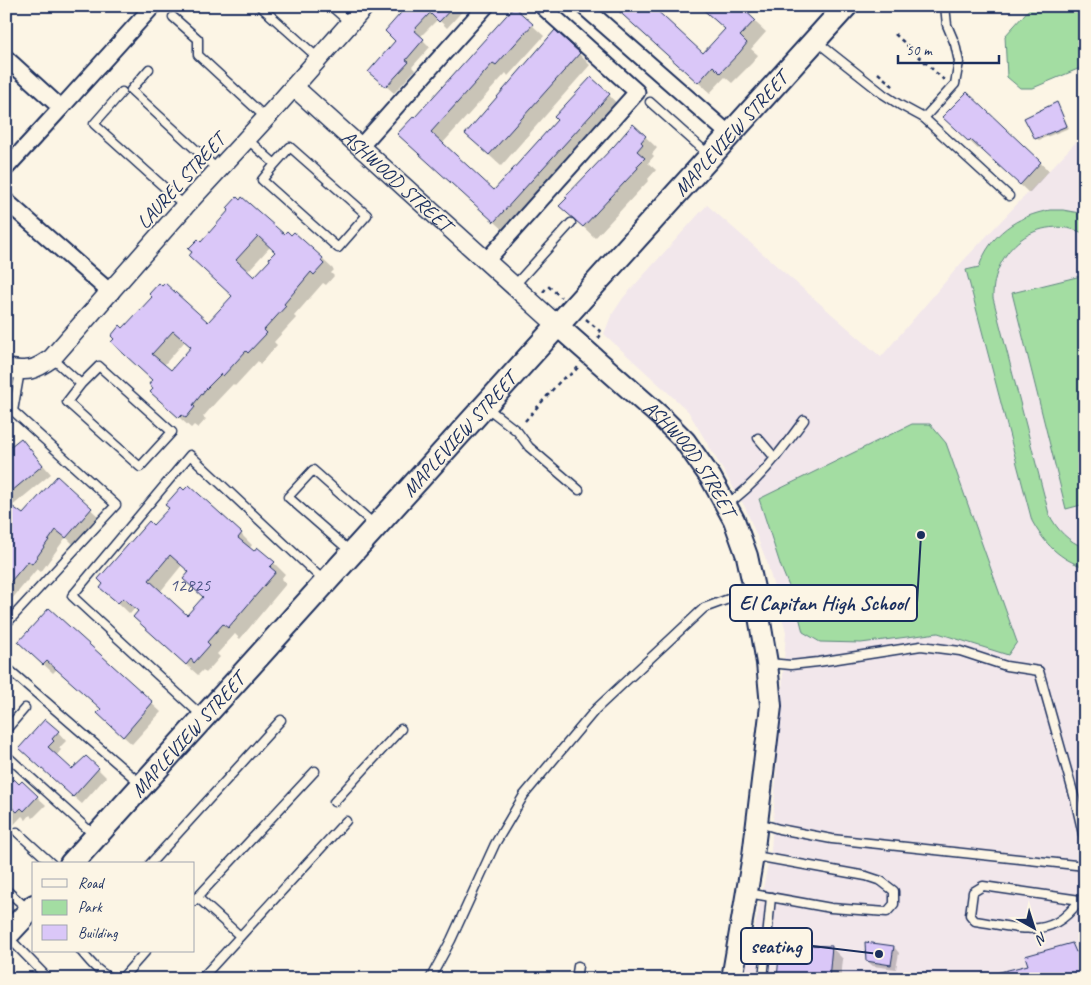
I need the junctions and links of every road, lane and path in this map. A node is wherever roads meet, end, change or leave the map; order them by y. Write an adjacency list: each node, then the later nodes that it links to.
1 (153, 6): 23 (street)
2 (260, 6): 15 (lane)
3 (332, 6): 11 (lane)
4 (365, 6): 11 (street, LAUREL STREET)
5 (486, 6): 28 (street)
6 (542, 6): 37 (street)
7 (583, 6): 26 (street)
8 (846, 6): 13 (main road, MAPLEVIEW STREET)
9 (946, 6): 25 (lane)
10 (173, 17): 24 (lane)
11 (350, 23): 15 (street, LAUREL STREET)
12 (896, 34): 18 (path)
13 (816, 40): 25 (lane); 26 (main road, MAPLEVIEW STREET)
14 (6, 58): 23 (street)
15 (318, 58): 19 (street, LAUREL STREET)
16 (149, 70): 32 (lane)
17 (878, 73): 20 (path)
18 (948, 83)
19 (294, 87): 24 (street, LAUREL STREET); 28 (street, ASHWOOD STREET)
20 (897, 91)
21 (122, 92): 35 (lane)
22 (650, 102): 29 (lane)
23 (62, 108): 31 (street)
24 (266, 118): 27 (street, LAUREL STREET)
25 (924, 118): 33 (lane)
26 (730, 135): 29 (main road, MAPLEVIEW STREET)
27 (247, 139): 30 (lane); 32 (street, LAUREL STREET)
28 (360, 147): 37 (street, ASHWOOD STREET)
29 (711, 157): 40 (main road, MAPLEVIEW STREET)
30 (275, 164): 30 (lane)
31 (6, 168)
32 (218, 170): 35 (street, LAUREL STREET)
33 (1009, 196)
34 (6, 201): 39 (street)
35 (185, 206): 39 (street, LAUREL STREET)
36 (571, 223): 38 (lane)
37 (486, 261): 38 (street, ASHWOOD STREET)
38 (514, 286): 40 (street, ASHWOOD STREET)
39 (111, 293): 41 (street, LAUREL STREET)
40 (558, 326): 45 (main road, MAPLEVIEW STREET); 53 (main road, ASHWOOD STREET)
41 (52, 358): 42 (street, LAUREL STREET); 44 (lane)
42 (13, 369): 46 (lane)
43 (574, 373): 49 (path)
44 (81, 384): 44 (lane)
45 (485, 406): 52 (lane); 54 (main road, MAPLEVIEW STREET)
46 (13, 411): 47 (lane); 58 (lane)
47 (6, 418)
48 (804, 420): 51 (lane)
49 (525, 421)
50 (758, 438): 51 (lane)
51 (775, 458): 53 (lane)
52 (578, 490)
53 (726, 505): 57 (main road, ASHWOOD STREET)
54 (376, 526): 55 (main road, MAPLEVIEW STREET); 55 (lane)
55 (352, 553): 56 (main road, MAPLEVIEW STREET)
56 (326, 582): 62 (main road, MAPLEVIEW STREET); 62 (lane)
57 (755, 593): 59 (main road, ASHWOOD STREET); 96 (lane)
58 (6, 624)
59 (767, 663): 70 (lane); 72 (main road, ASHWOOD STREET)
60 (6, 668): 68 (lane)
61 (25, 708): 65 (lane)
62 (204, 718): 68 (main road, MAPLEVIEW STREET)
63 (281, 720): 79 (lane)
64 (400, 729): 69 (lane)
65 (6, 730)
66 (6, 755): 74 (lane)
67 (315, 771): 84 (lane)
68 (142, 785): 74 (main road, MAPLEVIEW STREET)
69 (334, 802)
70 (1081, 808): 75 (lane)
71 (346, 821): 88 (lane)
72 (757, 822): 76 (main road, ASHWOOD STREET); 80 (lane)
73 (17, 832): 77 (lane)
74 (96, 837): 78 (main road, MAPLEVIEW STREET)
75 (1085, 843)
76 (753, 856): 82 (main road, ASHWOOD STREET); 83 (lane)
77 (50, 862)
78 (73, 862)
79 (152, 862)
80 (1085, 866)
81 (6, 890): 86 (lane)
82 (746, 893): 83 (lane); 98 (main road, ASHWOOD STREET)
83 (771, 897): 99 (lane)
84 (196, 898): 88 (lane)
85 (1082, 900): 85 (lane)
86 (31, 908): 87 (main road)
87 (6, 936): 92 (lane)
88 (240, 936): 95 (lane)
89 (82, 952): 93 (lane)
90 (145, 952): 94 (lane)
91 (578, 966): 97 (lane)
92 (44, 974)
93 (116, 979)
94 (120, 979)
95 (201, 979)
96 (430, 979)
97 (576, 979)
98 (732, 979)
99 (763, 979)

